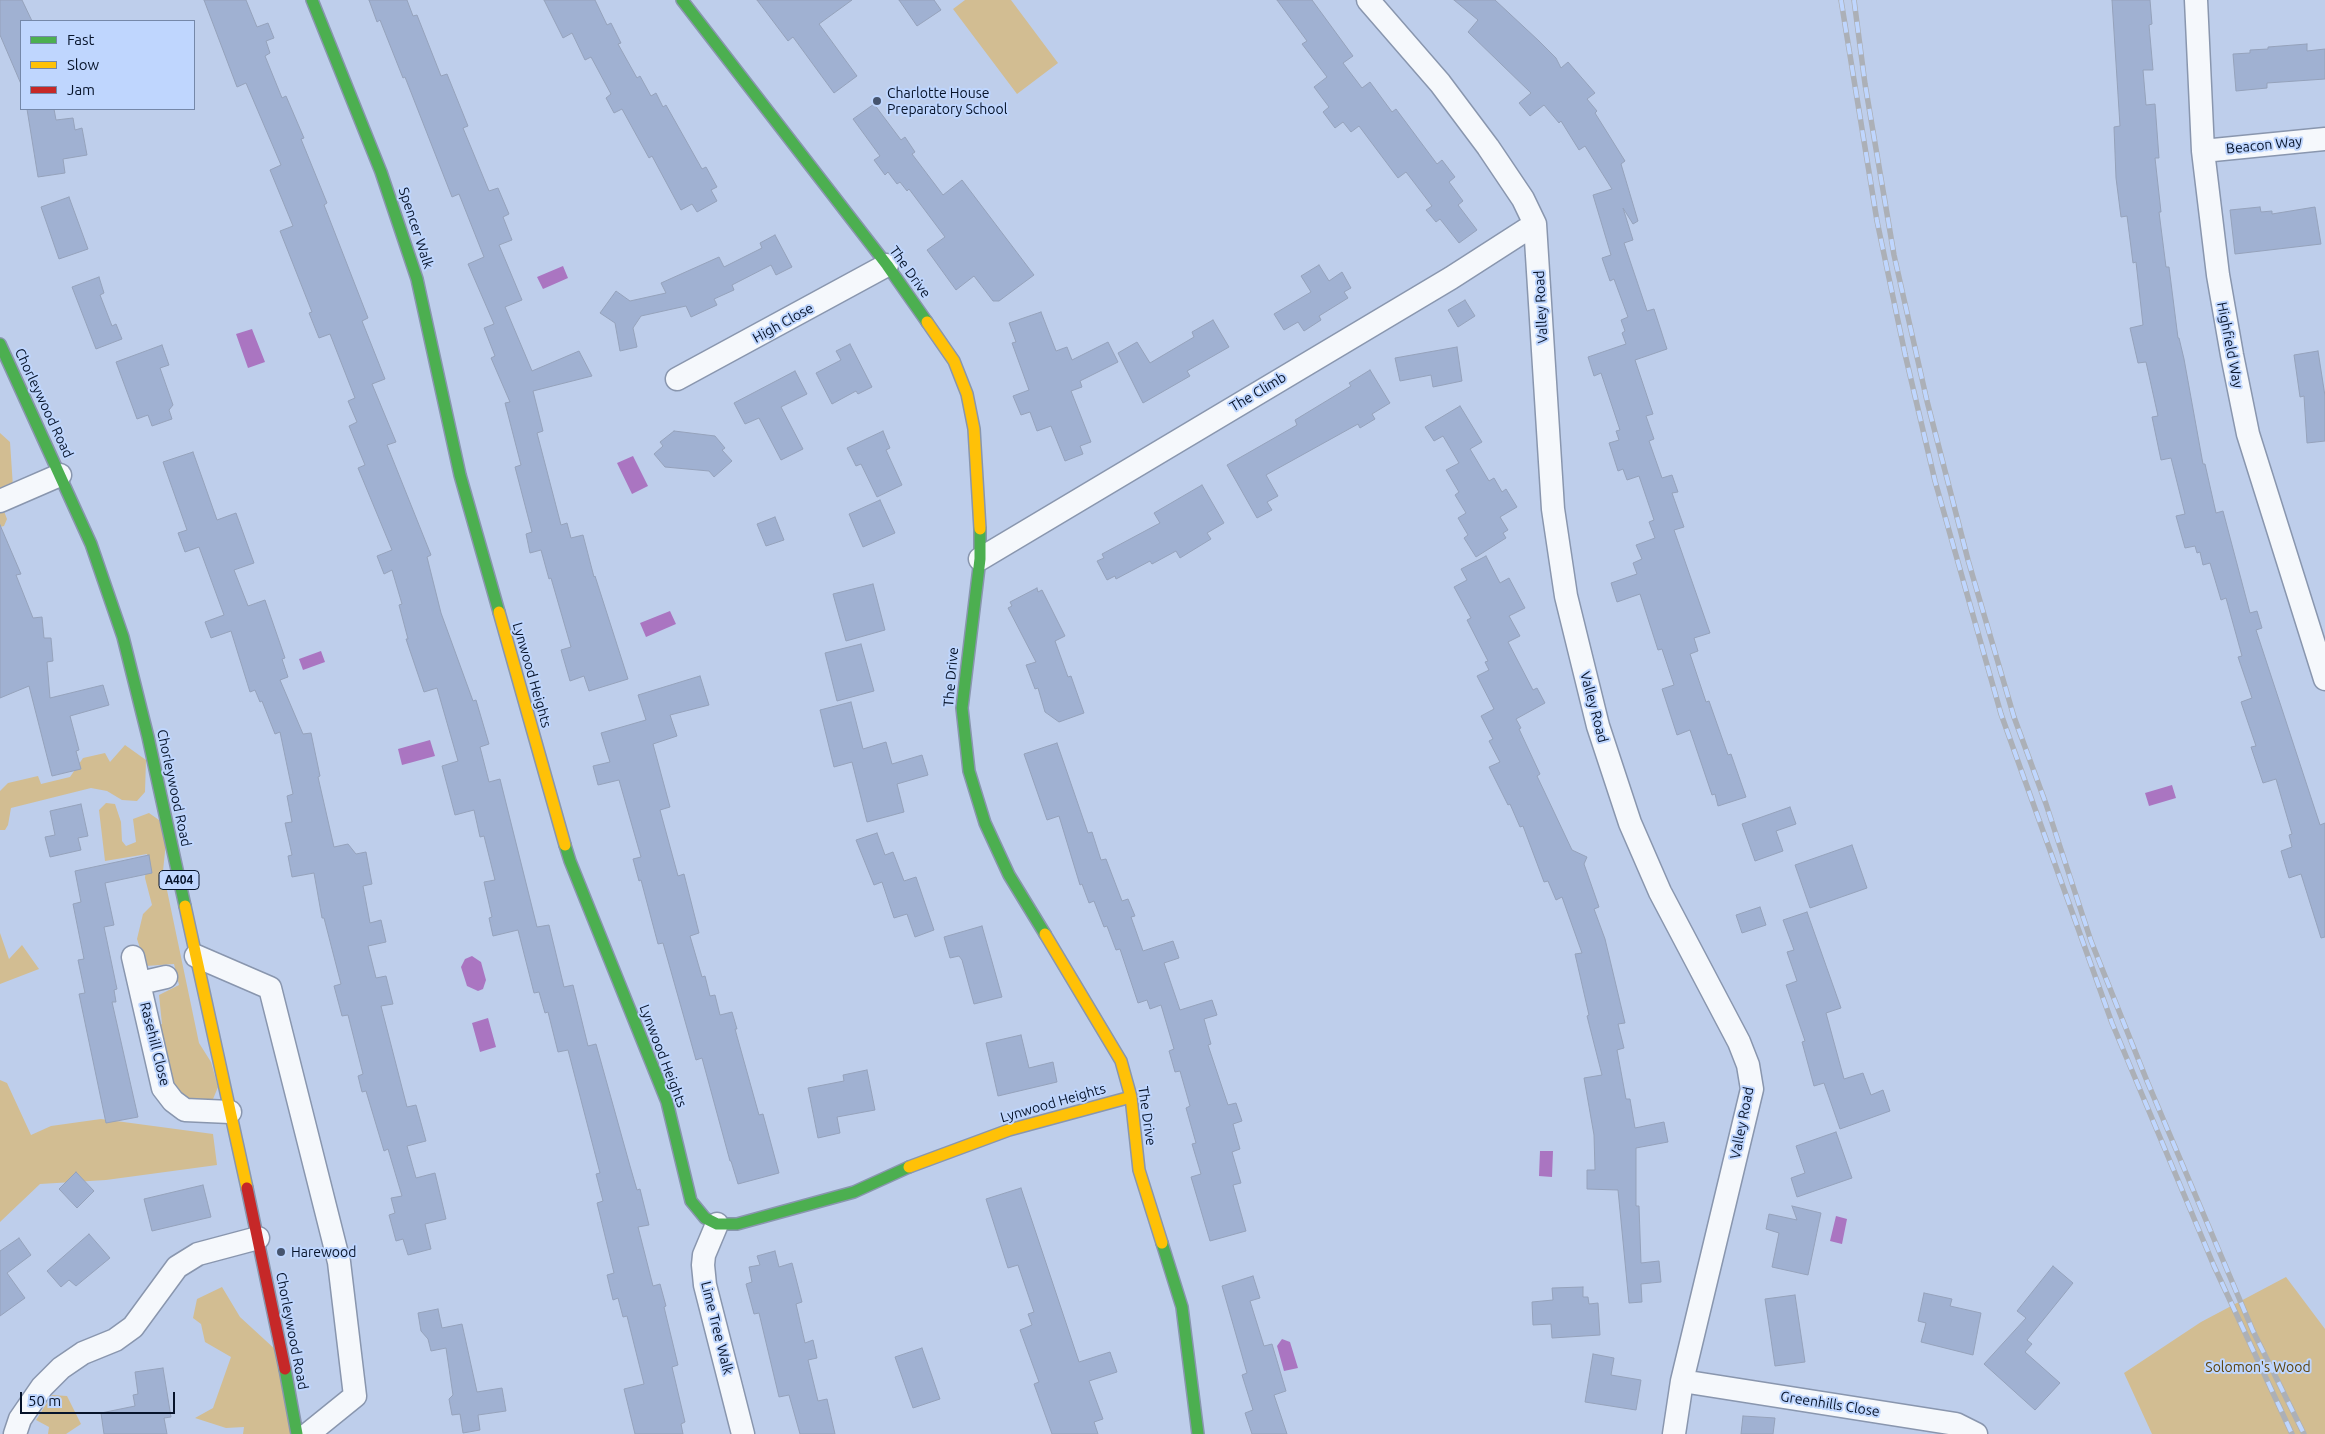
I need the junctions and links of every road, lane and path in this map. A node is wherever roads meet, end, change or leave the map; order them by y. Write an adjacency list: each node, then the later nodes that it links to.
1 (312, 0): 12 (street, Spencer Walk)
2 (682, 0): 8 (street, The Drive)
3 (1368, 0): 7 (street, Valley Road)
4 (2196, 0): 6 (street, Highfield Way)
5 (2325, 139): 6 (street, Beacon Way)
6 (2203, 152): 15 (street, Highfield Way)
7 (1535, 224): 14 (street, The Climb); 24 (street, Valley Road)
8 (887, 265): 10 (street, High Close); 14 (street, The Drive)
9 (0, 344): 11 (street, Chorleywood Road / A404)
10 (677, 379)
11 (60, 476): 13 (street); 16 (street, Chorleywood Road / A404)
12 (460, 476): 22 (street, Lynwood Heights)
13 (0, 501)
14 (980, 558): 20 (street, The Drive)
15 (2325, 679)
16 (196, 956): 21 (street, Chorleywood Road / A404); 27 (street)
17 (133, 957): 19 (street, Rasehill Close)
18 (166, 977): 19 (street)
19 (140, 983): 21 (street, Rasehill Close)
20 (1131, 1097): 22 (street, Lynwood Heights); 29 (street, The Drive)
21 (230, 1112): 23 (street, Chorleywood Road / A404)
22 (718, 1224): 28 (street, Lime Tree Walk)
23 (258, 1238): 25 (street); 26 (street, Chorleywood Road / A404)
24 (1682, 1381): 30 (street, Valley Road); 31 (street, Greenhills Close)
25 (15, 1434)
26 (297, 1434)
27 (308, 1434)
28 (744, 1434)
29 (1198, 1434)
30 (1674, 1434)
31 (1976, 1434)

